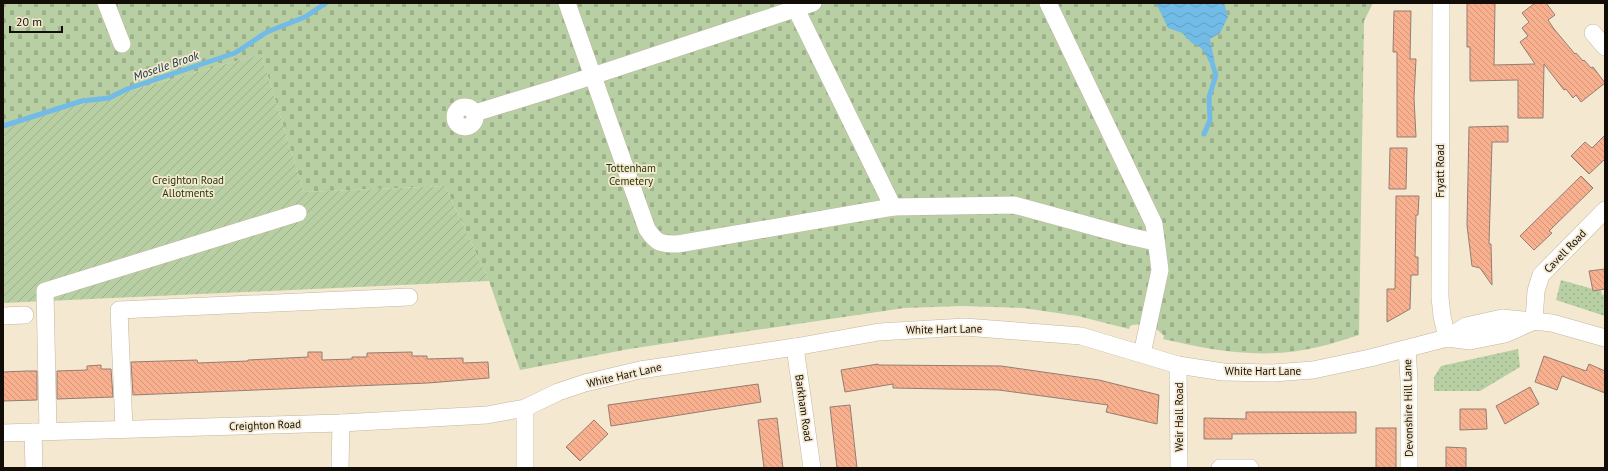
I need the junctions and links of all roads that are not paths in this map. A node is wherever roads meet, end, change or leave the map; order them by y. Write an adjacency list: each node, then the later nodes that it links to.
1 (106, 3): 8 (street)
2 (567, 3): 10 (street)
3 (813, 3): 6 (street)
4 (1048, 3): 15 (street)
5 (1441, 3): 20 (street, Fryatt Road)
6 (794, 6): 10 (street); 12 (street)
7 (1593, 33): 9 (street)
8 (122, 44)
9 (1605, 47)
10 (593, 76): 11 (street); 12 (street)
11 (474, 113)
12 (894, 206): 15 (street)
13 (1605, 210): 19 (street, Cavell Road)
14 (298, 213): 29 (street)
15 (1155, 242): 24 (street)
16 (410, 297): 28 (street)
17 (25, 315): 18 (street)
18 (3, 316)
19 (1534, 321): 20 (street, White Hart Lane); 21 (street)
20 (1447, 338): 23 (street, White Hart Lane)
21 (1605, 338)
22 (795, 347): 24 (street, White Hart Lane); 26 (street, White Hart Lane); 34 (street, Barkham Road)
23 (1407, 349): 25 (street, White Hart Lane); 38 (street, Devonshire Hill Lane)
24 (1142, 354): 25 (street, White Hart Lane)
25 (1178, 365): 35 (street, Weir Hall Road)
26 (525, 408): 27 (street, Creighton Road); 33 (street)
27 (341, 423): 28 (street, Creighton Road); 32 (street)
28 (124, 429): 29 (street, Creighton Road)
29 (41, 432): 30 (street, Creighton Road); 31 (street)
30 (3, 433)
31 (34, 468)
32 (340, 468)
33 (525, 468)
34 (812, 468)
35 (1179, 468)
36 (1220, 468): 37 (street)
37 (1250, 468)
38 (1409, 468)

